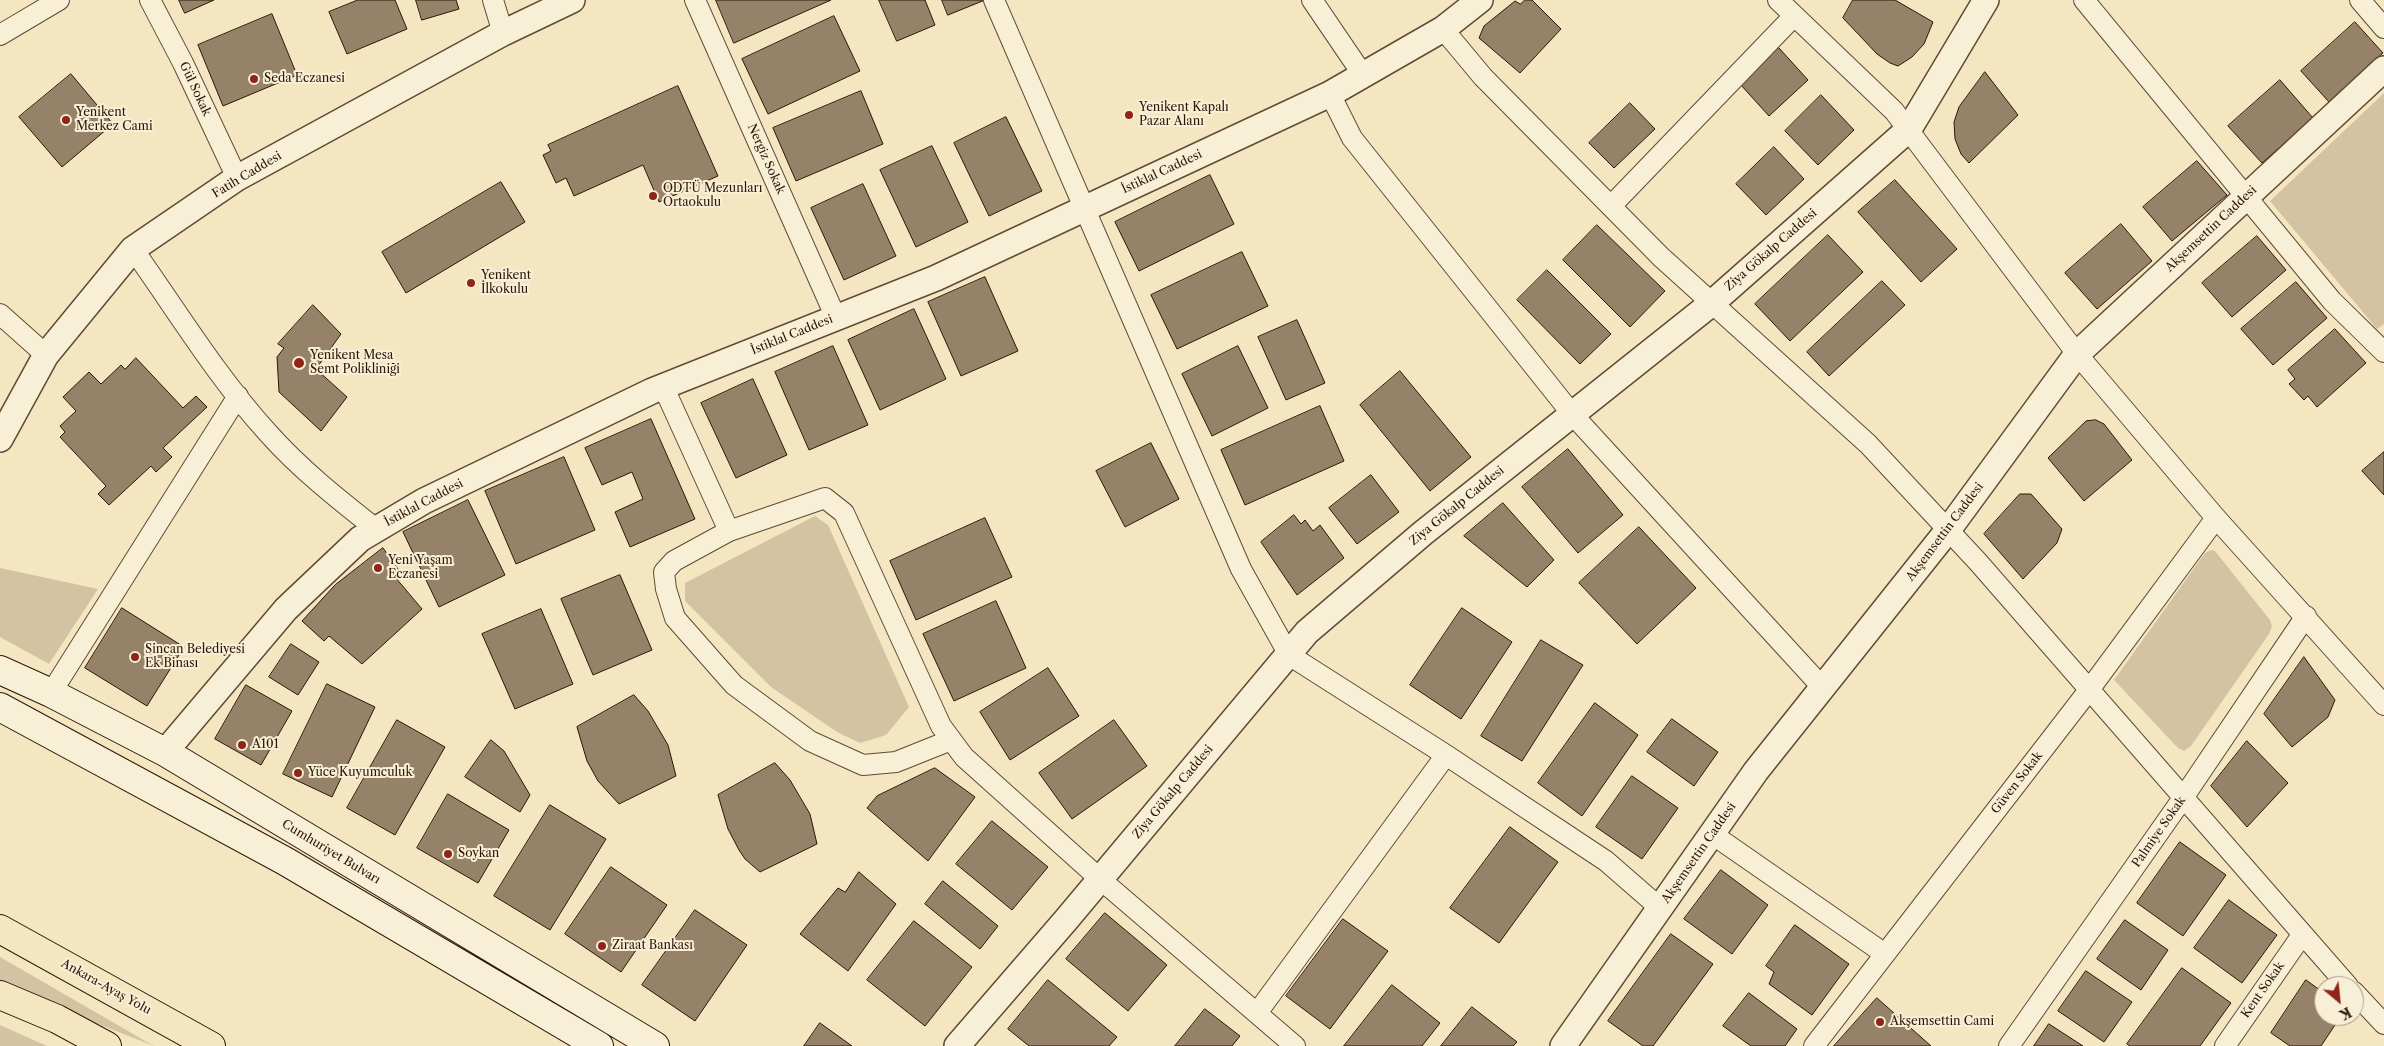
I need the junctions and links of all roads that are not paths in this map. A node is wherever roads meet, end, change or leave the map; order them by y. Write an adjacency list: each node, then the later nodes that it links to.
1 (58, 0): 17 (street)
2 (150, 0): 22 (street, Gül Sokak)
3 (493, 0): 16 (street)
4 (572, 0): 16 (street, Fatih Caddesi)
5 (695, 0): 29 (street, Nergiz Sokak)
6 (994, 0): 25 (street)
7 (1312, 0): 19 (street)
8 (1480, 0): 15 (street, İstiklal Caddesi)
9 (1778, 0): 13 (street)
10 (1986, 0): 21 (street, Ziya Gökalp Caddesi)
11 (2084, 0): 23 (street)
12 (2360, 0): 14 (street)
13 (1794, 16): 21 (street); 24 (street)
14 (2384, 28)
15 (1442, 29): 19 (street, İstiklal Caddesi); 24 (street)
16 (503, 33): 22 (street, Fatih Caddesi)
17 (0, 34)
18 (2384, 69): 23 (street, Akşemsettin Caddesi)
19 (1363, 75): 20 (street, İstiklal Caddesi)
20 (1330, 94): 25 (street, İstiklal Caddesi); 35 (street)
21 (1909, 129): 27 (street, Ziya Gökalp Caddesi); 31 (street)
22 (237, 178): 26 (street, Fatih Caddesi)
23 (2245, 198): 30 (street); 31 (street, Akşemsettin Caddesi)
24 (1611, 206): 27 (street)
25 (1085, 207): 29 (street, İstiklal Caddesi); 42 (street)
26 (133, 249): 32 (street, Fatih Caddesi); 34 (street)
27 (1712, 303): 35 (street, Ziya Gökalp Caddesi); 39 (street)
28 (0, 314): 32 (street)
29 (836, 318): 33 (street, İstiklal Caddesi)
30 (2384, 352)
31 (2077, 354): 37 (street); 39 (street, Akşemsettin Caddesi)
32 (46, 355): 36 (street, Fatih Caddesi)
33 (663, 386): 38 (street, İstiklal Caddesi); 40 (street)
34 (238, 396): 38 (street); 46 (street)
35 (1572, 414): 42 (street, Ziya Gökalp Caddesi); 44 (street)
36 (0, 440)
37 (2216, 518): 41 (street); 45 (street, Güven Sokak)
38 (376, 529): 50 (street, İstiklal Caddesi)
39 (1948, 530): 44 (street, Akşemsettin Caddesi); 45 (street)
40 (729, 531): 49 (street); 49 (street)
41 (2306, 616): 47 (street); 52 (street, Palmiye Sokak)
42 (1289, 655): 51 (street); 54 (street, Ziya Gökalp Caddesi)
43 (0, 670): 46 (main road, Cumhuriyet Bulvarı)
44 (1823, 688): 53 (street, Akşemsettin Caddesi)
45 (2089, 690): 52 (street); 58 (street, Güven Sokak)
46 (51, 693): 50 (main road, Cumhuriyet Bulvarı)
47 (2384, 705)
48 (0, 707): 66 (main road)
49 (951, 740): 54 (street)
50 (165, 752): 67 (main road, Cumhuriyet Bulvarı)
51 (1446, 755): 55 (street); 62 (street)
52 (2183, 798): 57 (street); 72 (street, Palmiye Sokak)
53 (1712, 834): 55 (street, Akşemsettin Caddesi); 58 (street)
54 (1100, 879): 62 (street); 68 (street, Ziya Gökalp Caddesi)
55 (1660, 908): 70 (street, Akşemsettin Caddesi)
56 (0, 929): 65 (highway, Ankara-Ayaş Yolu)
57 (2302, 934): 59 (street); 73 (street, Kent Sokak)
58 (1885, 954): 71 (street, Güven Sokak)
59 (2339, 976)
60 (0, 995): 64 (highway)
61 (2364, 1003): 63 (street)
62 (1257, 1014): 69 (street)
63 (2384, 1024)
64 (107, 1046)
65 (211, 1046)
66 (599, 1046)
67 (655, 1046)
68 (957, 1046)
69 (1295, 1046)
70 (1563, 1046)
71 (1814, 1046)
72 (2009, 1046)
73 (2224, 1046)

